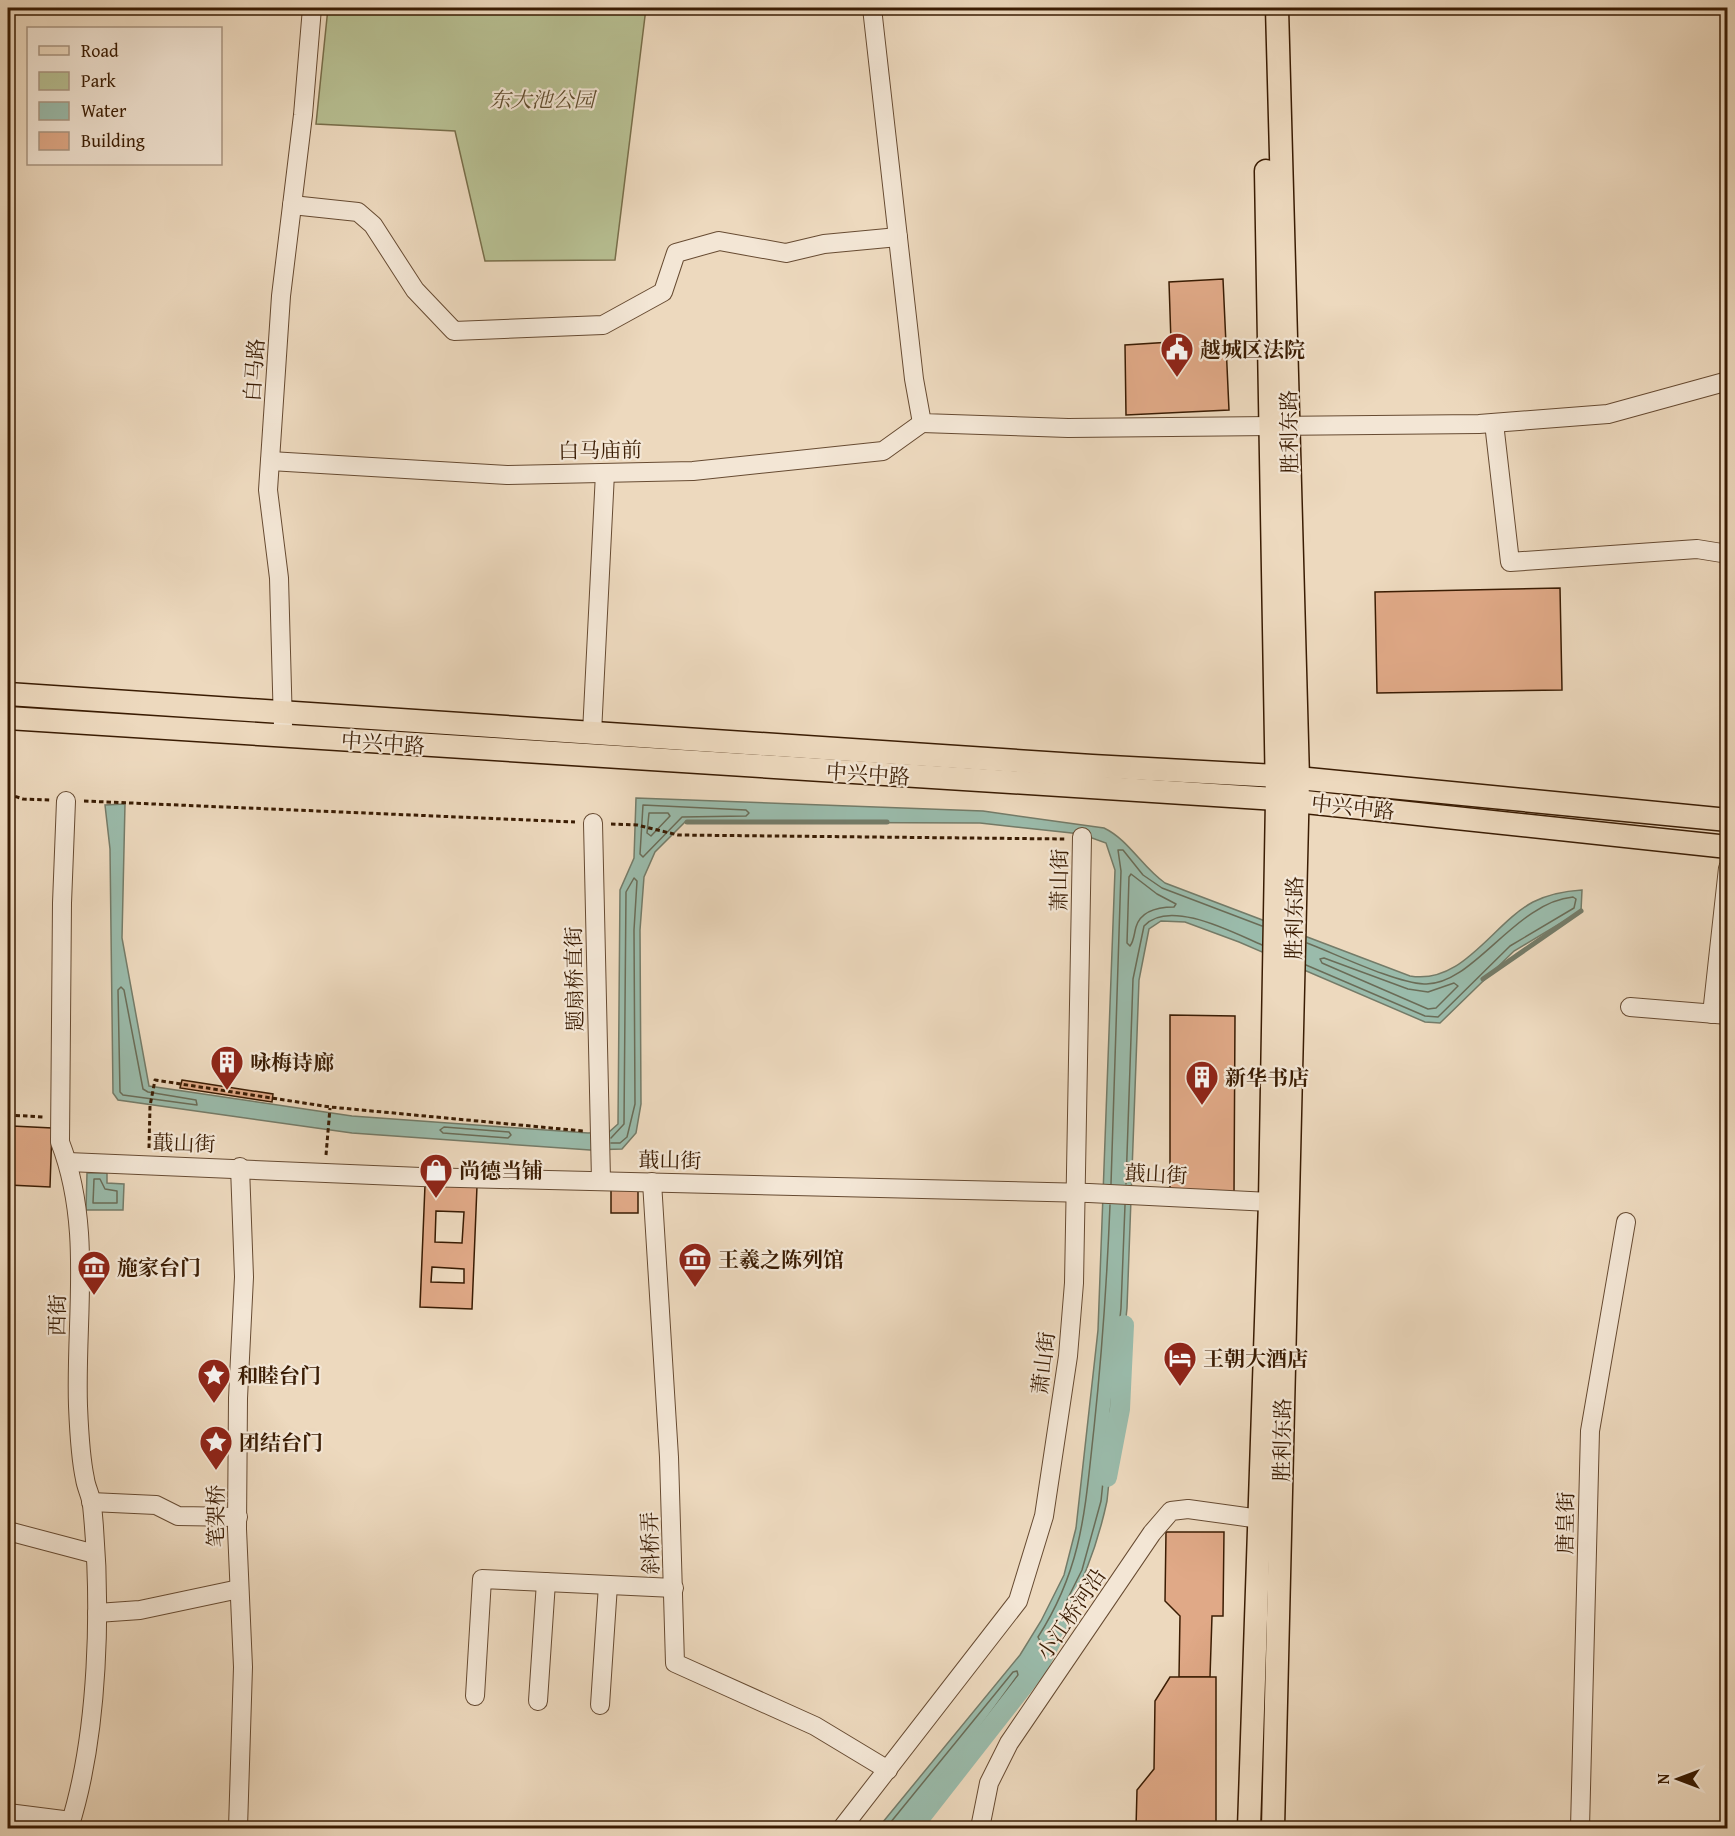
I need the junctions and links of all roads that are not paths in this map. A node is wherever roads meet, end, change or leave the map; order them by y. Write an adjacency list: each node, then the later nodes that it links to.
1 (312, 8): 5 (street, 白马路)
2 (872, 8): 6 (street)
3 (1263, 8): 10 (main road, 胜利东路)
4 (1277, 8): 10 (main road, 胜利东路)
5 (292, 205): 6 (street); 11 (street, 白马路)
6 (898, 237): 8 (street)
7 (1728, 381): 9 (street)
8 (922, 423): 10 (street); 12 (street, 白马庙前)
9 (1494, 423): 10 (street); 13 (street)
10 (1280, 425): 19 (main road, 胜利东路)
11 (270, 461): 12 (street, 白马庙前); 15 (street, 白马路)
12 (605, 473): 17 (street)
13 (1728, 554)
14 (8, 694): 15 (main road, 中兴中路)
15 (282, 713): 17 (main road, 中兴中路); 18 (street, 白马路)
16 (8, 718): 18 (main road, 中兴中路)
17 (592, 733): 19 (main road, 中兴中路)
18 (283, 737): 20 (main road, 中兴中路)
19 (1287, 777): 20 (main road, 胜利东路); 22 (main road, 中兴中路)
20 (1287, 800): 25 (main road, 中兴中路); 27 (main road, 胜利东路)
21 (66, 801): 30 (street, 西街)
22 (1728, 820)
23 (593, 823): 32 (street, 题扇桥直街)
24 (1082, 838): 34 (street, 萧山街)
25 (1728, 847)
26 (1728, 868): 29 (street)
27 (1283, 976): 35 (main road, 胜利东路); 57 (main road, 胜利东路)
28 (1630, 1007): 29 (street)
29 (1720, 1015)
30 (68, 1162): 31 (street, 蕺山街); 37 (street, 西街)
31 (240, 1167): 32 (street, 蕺山街); 38 (street, 笔架桥)
32 (601, 1180): 33 (street, 蕺山街)
33 (652, 1182): 34 (street, 蕺山街); 44 (street, 斜桥弄)
34 (1083, 1193): 35 (street, 蕺山街); 50 (street, 萧山街)
35 (1270, 1203): 39 (main road, 胜利东路)
36 (1626, 1222): 58 (street, 唐皇街)
37 (92, 1502): 38 (street); 41 (street, 西街)
38 (237, 1517): 45 (street, 笔架桥)
39 (1260, 1519): 55 (street, 小江桥河沿); 56 (main road, 胜利东路)
40 (8, 1531): 41 (street)
41 (94, 1554): 46 (street, 西街)
42 (546, 1582): 43 (street); 47 (street); 48 (street)
43 (608, 1585): 44 (street); 49 (street)
44 (674, 1588): 50 (street, 斜桥弄)
45 (239, 1589): 46 (street); 53 (street, 笔架桥)
46 (97, 1613): 52 (street, 西街)
47 (475, 1696)
48 (538, 1701)
49 (600, 1705)
50 (888, 1770): 54 (street, 萧山街)
51 (8, 1813): 52 (street)
52 (70, 1825)
53 (238, 1828)
54 (843, 1828)
55 (980, 1828)
56 (1249, 1828)
57 (1273, 1828)
58 (1580, 1828)

